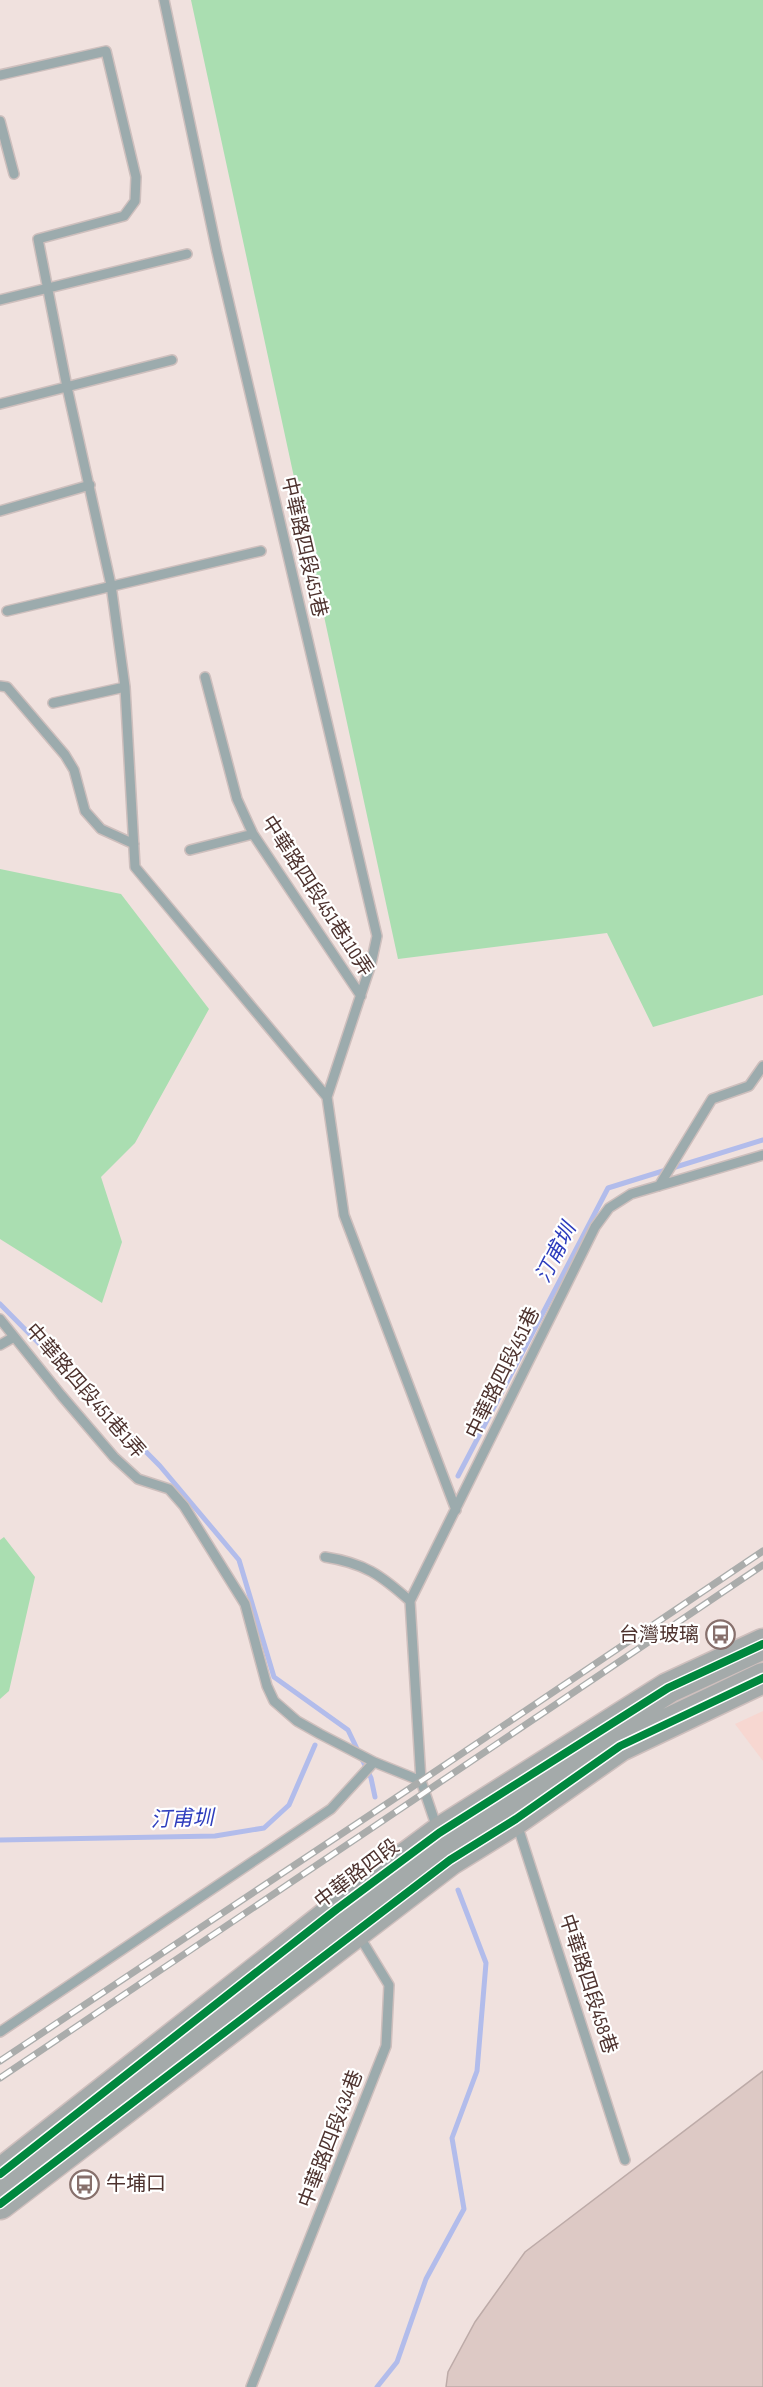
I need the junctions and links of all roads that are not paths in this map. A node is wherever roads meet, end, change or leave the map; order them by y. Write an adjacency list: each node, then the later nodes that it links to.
1 (164, 0): 23 (lane, 中華路四段451巷)
2 (0, 75): 6 (lane)
3 (0, 121): 4 (lane)
4 (14, 174)
5 (187, 254): 6 (lane)
6 (47, 288): 7 (lane); 9 (lane)
7 (0, 300)
8 (172, 360): 9 (lane)
9 (67, 387): 10 (lane); 11 (lane)
10 (0, 404)
11 (90, 485): 12 (lane); 14 (lane)
12 (0, 511)
13 (261, 551): 14 (lane)
14 (111, 585): 15 (lane); 18 (lane)
15 (7, 611)
16 (205, 677): 20 (lane, 中華路四段451巷110弄)
17 (0, 686): 21 (lane)
18 (125, 687): 19 (lane); 21 (lane)
19 (53, 703)
20 (253, 834): 22 (lane); 23 (lane, 中華路四段451巷110弄)
21 (134, 844): 25 (lane)
22 (190, 850)
23 (361, 996): 25 (lane, 中華路四段451巷)
24 (763, 1066): 27 (lane)
25 (327, 1097): 31 (lane, 中華路四段451巷)
26 (763, 1155): 27 (lane, 中華路四段451巷)
27 (659, 1186): 31 (lane, 中華路四段451巷)
28 (0, 1319): 29 (lane, 中華路四段451巷1弄)
29 (14, 1337): 30 (lane); 35 (lane, 中華路四段451巷1弄)
30 (0, 1345)
31 (456, 1510): 33 (lane, 中華路四段451巷)
32 (325, 1557): 33 (lane)
33 (410, 1601): 36 (lane)
34 (754, 1669): 37 (main road, 中華路四段); 38 (main road, 中華路四段)
35 (374, 1762): 36 (lane, 中華路四段451巷1弄); 40 (lane)
36 (421, 1781): 38 (lane)
37 (516, 1819): 38 (main road, 中華路四段); 41 (lane, 中華路四段458巷)
38 (444, 1846): 39 (main road, 中華路四段)
39 (347, 1921): 42 (main road, 中華路四段); 43 (main road, 中華路四段); 44 (lane, 中華路四段434巷)
40 (0, 2032)
41 (625, 2160)
42 (0, 2174)
43 (0, 2204)
44 (251, 2387)

